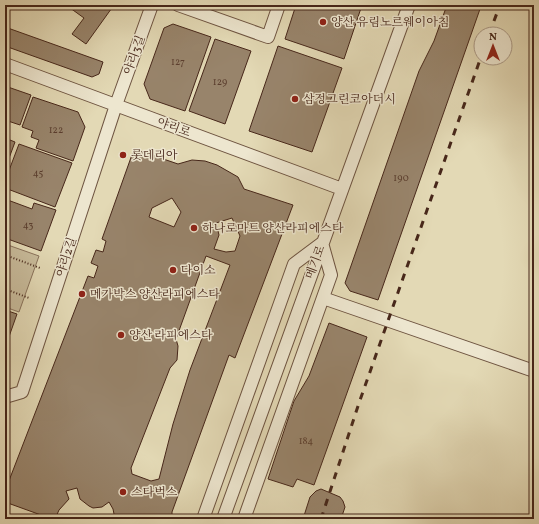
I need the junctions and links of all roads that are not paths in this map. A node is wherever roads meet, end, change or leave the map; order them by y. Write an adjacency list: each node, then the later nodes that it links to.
1 (152, 5): 6 (street, 야리3길)
2 (178, 5): 3 (street)
3 (279, 5)
4 (409, 5): 7 (street, 메기로)
5 (5, 64): 6 (street, 야리로)
6 (116, 105): 7 (street, 야리로); 11 (street, 야리2길)
7 (342, 189): 8 (street, 메기로)
8 (322, 243): 9 (street); 12 (street); 13 (street, 메기로)
9 (324, 298): 10 (street); 14 (street)
10 (534, 371)
11 (5, 397)
12 (203, 519)
13 (223, 519)
14 (244, 519)

